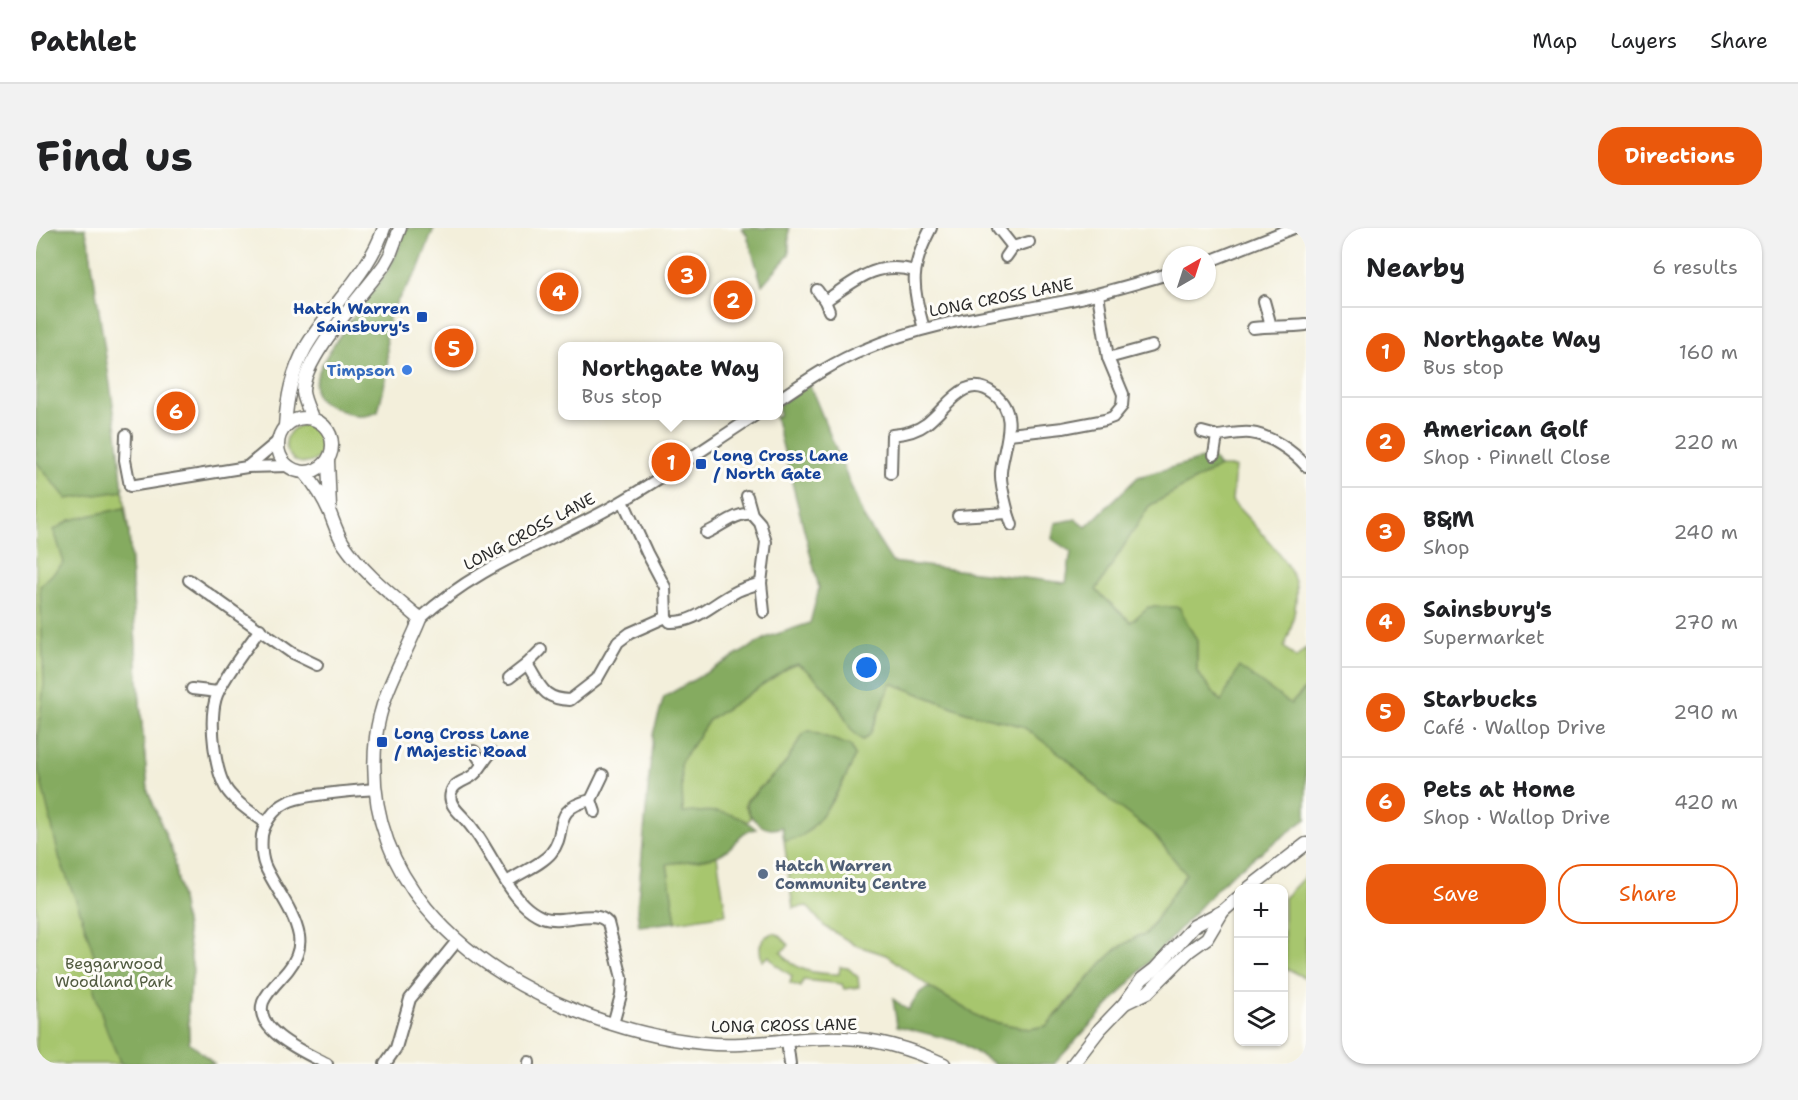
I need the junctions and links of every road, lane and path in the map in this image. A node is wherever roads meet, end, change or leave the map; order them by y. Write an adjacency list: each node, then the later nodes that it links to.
1 (384, 228): 24 (street)
2 (400, 228): 22 (street)
3 (931, 228): 10 (street)
4 (998, 228): 7 (street)
5 (1293, 228): 9 (street)
6 (1029, 242): 7 (street)
7 (1013, 247): 8 (street)
8 (1006, 257)
9 (1216, 258)
10 (915, 271): 12 (street); 18 (street)
11 (1162, 276): 13 (street, LONG CROSS LANE)
12 (817, 290)
13 (1098, 294): 18 (street, LONG CROSS LANE); 20 (street)
14 (1264, 301): 16 (street)
15 (1306, 325): 16 (street)
16 (1271, 326): 17 (street)
17 (1253, 328)
18 (924, 329): 21 (street, LONG CROSS LANE)
19 (1152, 346): 20 (street)
20 (1108, 357): 26 (street)
21 (783, 396)
22 (312, 418): 24 (street); 31 (street)
23 (748, 420): 38 (street, LONG CROSS LANE)
24 (285, 426): 29 (street)
25 (1202, 432): 28 (street)
26 (1010, 434): 36 (street); 40 (street)
27 (126, 435): 34 (street)
28 (1217, 436): 30 (street); 33 (street)
29 (277, 442): 32 (street); 34 (street)
30 (1214, 454)
31 (328, 461): 35 (street); 39 (street)
32 (289, 466): 34 (street); 35 (street)
33 (1306, 466)
34 (247, 467)
35 (305, 473): 39 (street)
36 (891, 473)
37 (747, 496): 41 (street)
38 (623, 501): 48 (street); 49 (street, LONG CROSS LANE)
39 (330, 513): 49 (street)
40 (1008, 513): 42 (street); 43 (street)
41 (752, 514): 44 (street); 46 (street)
42 (958, 516)
43 (1012, 525)
44 (706, 533)
45 (189, 580): 50 (street)
46 (761, 583): 47 (street); 48 (street)
47 (764, 612)
48 (666, 617): 52 (street)
49 (420, 619): 61 (street, LONG CROSS LANE)
50 (260, 629): 53 (street); 56 (street)
51 (541, 650): 52 (street)
52 (527, 664): 54 (street)
53 (317, 665)
54 (509, 678)
55 (192, 689): 56 (street)
56 (218, 692): 64 (street)
57 (474, 751): 59 (street)
58 (492, 752): 59 (street)
59 (482, 763): 66 (street)
60 (603, 774): 62 (street)
61 (375, 789): 64 (street); 69 (street, LONG CROSS LANE)
62 (591, 800): 63 (street); 66 (street)
63 (595, 812)
64 (266, 823): 72 (street)
65 (1306, 844): 67 (street)
66 (507, 882): 70 (street)
67 (1254, 884)
68 (1234, 902): 76 (street)
69 (457, 941): 70 (street, LONG CROSS LANE); 73 (street)
70 (614, 1024): 71 (street, LONG CROSS LANE)
71 (787, 1041): 74 (street); 75 (street, LONG CROSS LANE)
72 (327, 1064)
73 (385, 1064)
74 (790, 1064)
75 (944, 1064)
76 (1073, 1064)

